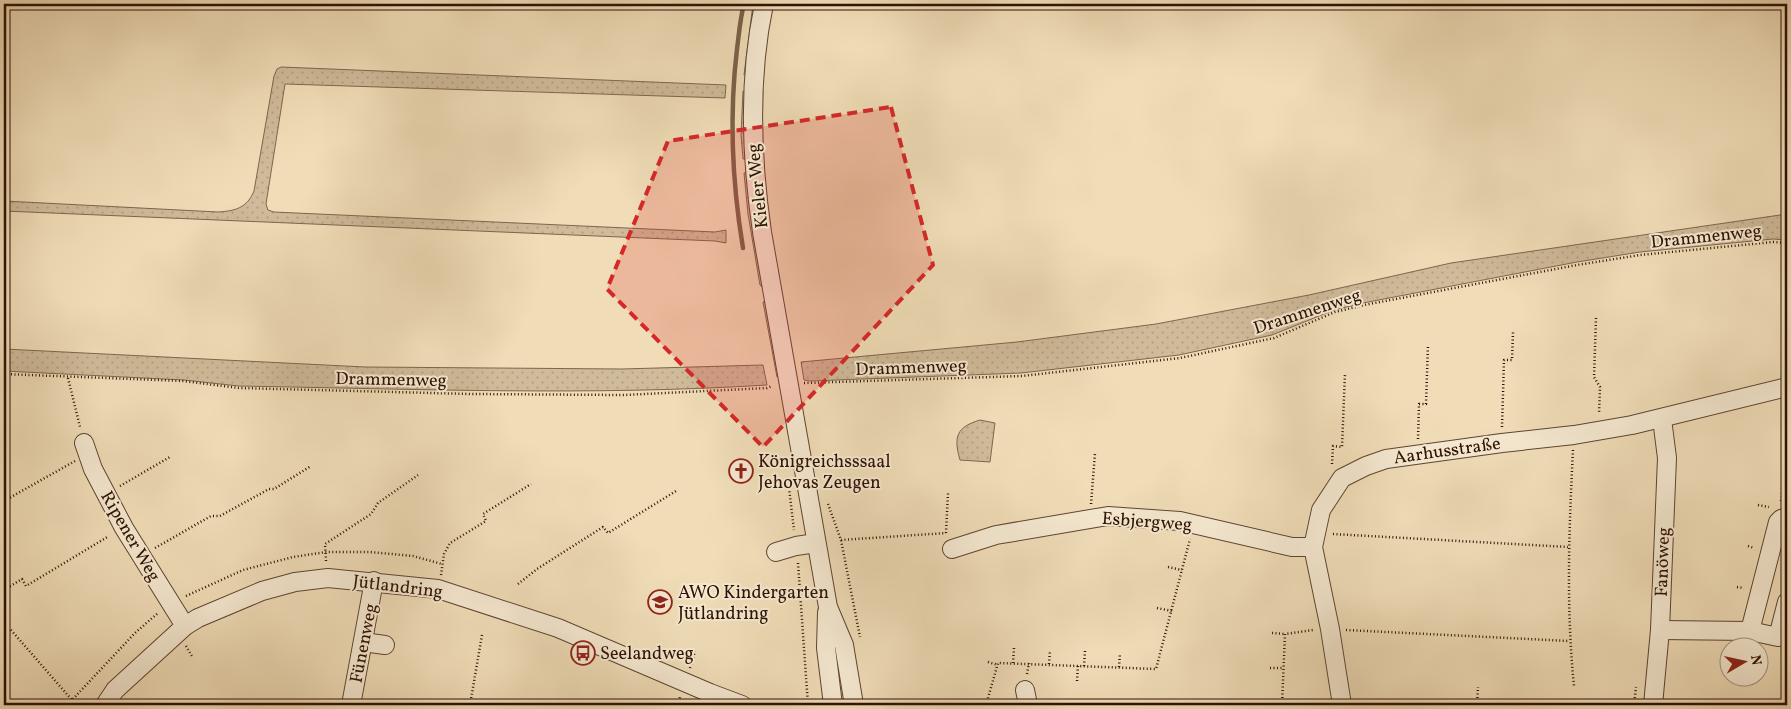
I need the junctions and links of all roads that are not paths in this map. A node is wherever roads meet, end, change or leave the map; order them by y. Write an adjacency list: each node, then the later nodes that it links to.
1 (764, 4): 8 (street, Kieler Weg)
2 (1787, 387): 3 (street, Aarhusstraße)
3 (1662, 419): 6 (street, Aarhusstraße); 14 (street, Fanöweg)
4 (85, 449): 13 (street, Ripener Weg)
5 (1787, 518): 15 (street)
6 (1314, 540): 7 (street, Esbjergweg); 24 (street)
7 (949, 541)
8 (816, 544): 9 (street); 12 (street, Kieler Weg)
9 (776, 552)
10 (374, 581): 13 (street, Jütlandring); 16 (street, Fünenweg); 18 (street, Jütlandring)
11 (1787, 602): 15 (street)
12 (828, 607): 22 (street); 23 (street)
13 (185, 626): 19 (street, Jütlandring)
14 (1660, 630): 15 (street); 25 (street, Fanöweg)
15 (1750, 631)
16 (363, 642): 17 (street); 20 (street, Fünenweg)
17 (385, 645)
18 (709, 699): 21 (street, Jütlandring)
19 (105, 705)
20 (351, 705)
21 (742, 705)
22 (833, 705)
23 (854, 705)
24 (1342, 705)
25 (1653, 705)

